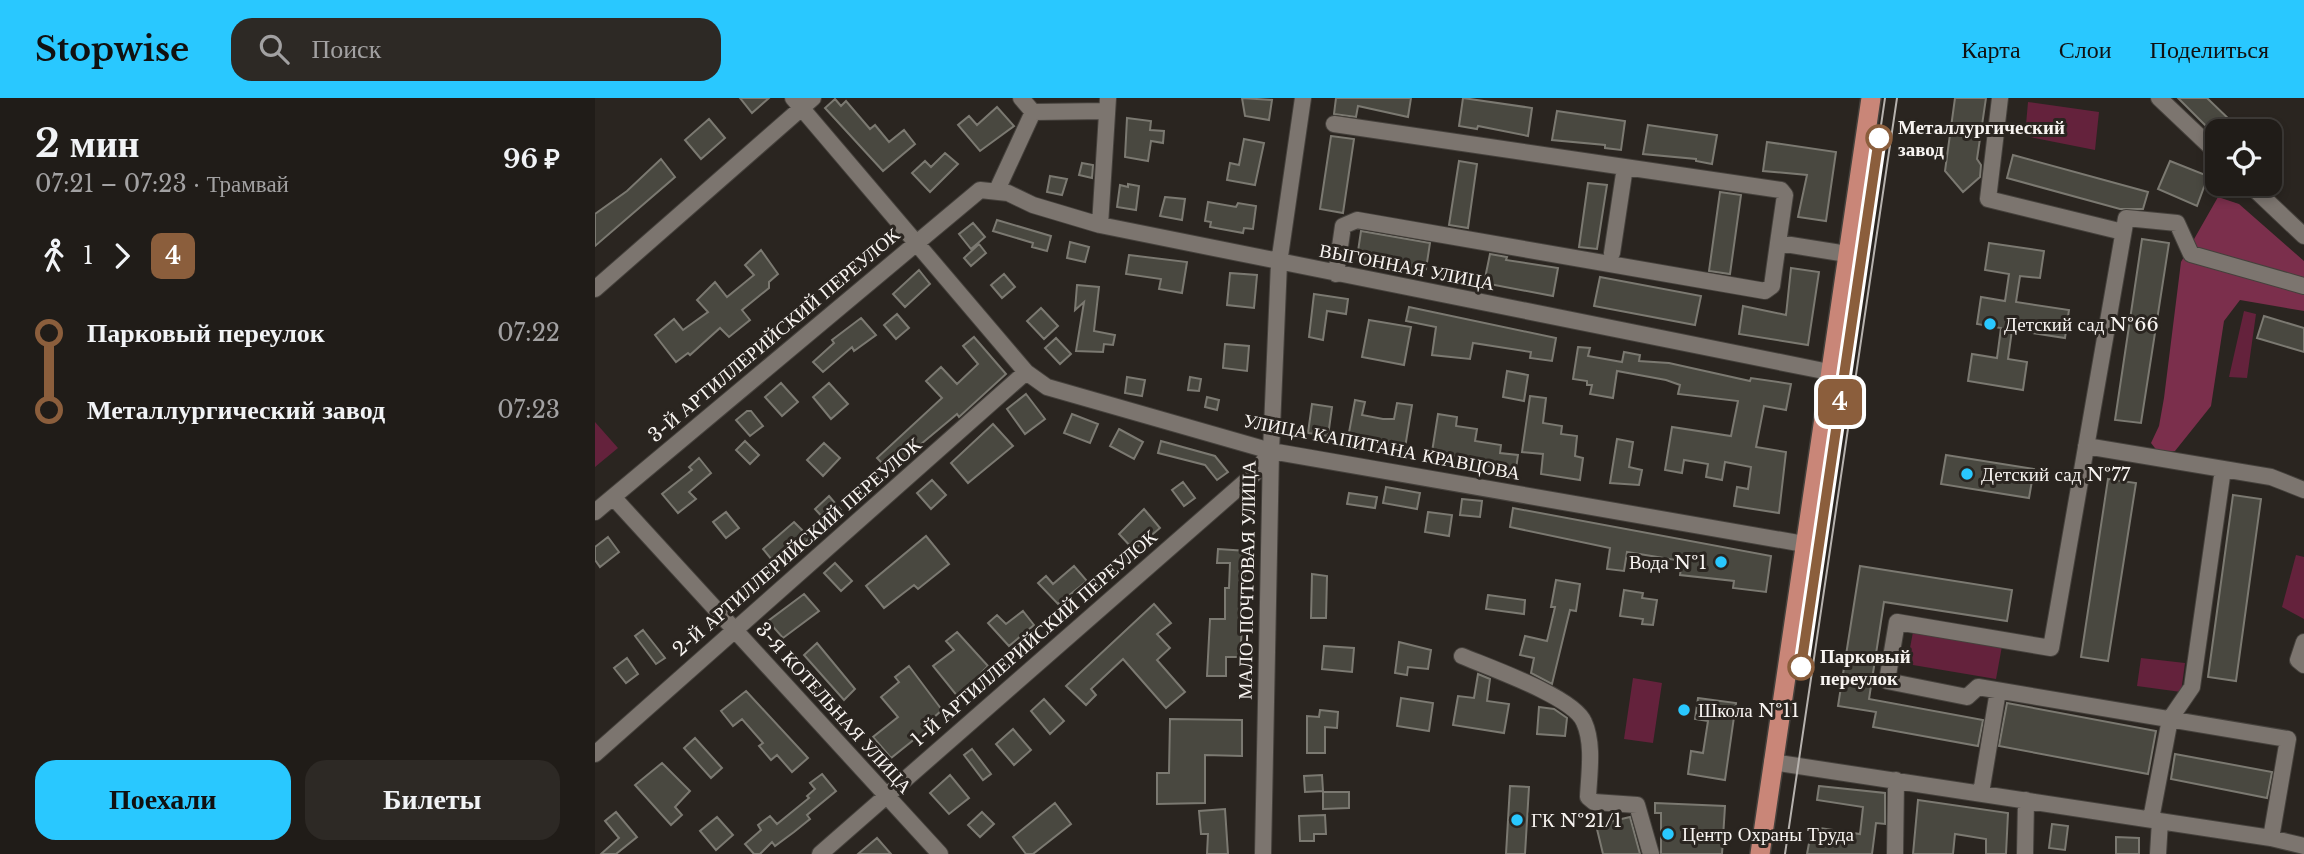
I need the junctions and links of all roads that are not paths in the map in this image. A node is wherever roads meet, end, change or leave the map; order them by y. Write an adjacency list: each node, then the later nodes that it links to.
1 (1021, 98): 8 (street)
2 (1303, 98): 21 (street, МАЛО-ПОЧТОВАЯ УЛИЦА)
3 (1871, 98): 20 (main road)
4 (2000, 98): 15 (street)
5 (2159, 98): 10 (street)
6 (803, 101): 17 (street, УЛИЦА КАПИТАНА КРАВЦОВА); 24 (street)
7 (1106, 104): 8 (street); 14 (street)
8 (1033, 112): 12 (street, 3-Й АРТИЛЛЕРИЙСКИЙ ПЕРЕУЛОК)
9 (1334, 124): 11 (street)
10 (2205, 142)
11 (1625, 167): 18 (street); 19 (street)
12 (988, 190): 14 (street, ВЫГОННАЯ УЛИЦА); 17 (street, 3-Й АРТИЛЛЕРИЙСКИЙ ПЕРЕУЛОК)
13 (2262, 196): 16 (street)
14 (1100, 225): 21 (street, ВЫГОННАЯ УЛИЦА)
15 (2123, 232): 23 (street); 27 (street)
16 (2304, 236)
17 (917, 242): 25 (street, УЛИЦА КАПИТАНА КРАВЦОВА); 31 (street, 3-Й АРТИЛЛЕРИЙСКИЙ ПЕРЕУЛОК)
18 (1778, 243): 20 (street); 22 (street)
19 (1612, 253)
20 (1847, 254): 26 (main road)
21 (1279, 263): 22 (street, ВЫГОННАЯ УЛИЦА); 28 (street, МАЛО-ПОЧТОВАЯ УЛИЦА)
22 (1336, 274): 26 (street, ВЫГОННАЯ УЛИЦА)
23 (2304, 286)
24 (595, 289)
25 (1026, 372): 28 (street, УЛИЦА КАПИТАНА КРАВЦОВА); 34 (street, 2-Й АРТИЛЛЕРИЙСКИЙ ПЕРЕУЛОК)
26 (1829, 372): 33 (main road)
27 (2086, 446): 29 (street); 38 (street)
28 (1271, 451): 33 (street, УЛИЦА КАПИТАНА КРАВЦОВА); 44 (street, 1-Й АРТИЛЛЕРИЙСКИЙ ПЕРЕУЛОК); 51 (street, МАЛО-ПОЧТОВАЯ УЛИЦА)
29 (2223, 469): 30 (street); 39 (street)
30 (2304, 490)
31 (613, 497): 32 (street, 3-Й АРТИЛЛЕРИЙСКИЙ ПЕРЕУЛОК); 34 (street, 3-Я КОТЕЛЬНАЯ УЛИЦА)
32 (595, 512)
33 (1804, 544): 41 (main road)
34 (735, 630): 40 (street, 2-Й АРТИЛЛЕРИЙСКИЙ ПЕРЕУЛОК); 44 (street, 3-Я КОТЕЛЬНАЯ УЛИЦА)
35 (2304, 642): 37 (street)
36 (1462, 656): 52 (street)
37 (2304, 665)
38 (1999, 691): 39 (street); 43 (street)
39 (2170, 719): 46 (street); 47 (street)
40 (595, 754)
41 (1772, 762): 42 (street); 53 (main road)
42 (1896, 780): 43 (street); 54 (street)
43 (1981, 793): 45 (street)
44 (886, 795): 49 (street, 1-Й АРТИЛЛЕРИЙСКИЙ ПЕРЕУЛОК); 50 (street, 3-Я КОТЕЛЬНАЯ УЛИЦА)
45 (2026, 800): 46 (street); 55 (street)
46 (2155, 820): 47 (street); 56 (street)
47 (2271, 838): 48 (street)
48 (2304, 846)
49 (820, 854)
50 (940, 854)
51 (1262, 854)
52 (1651, 854)
53 (1760, 854)
54 (1895, 854)
55 (2025, 854)
56 (2158, 854)

